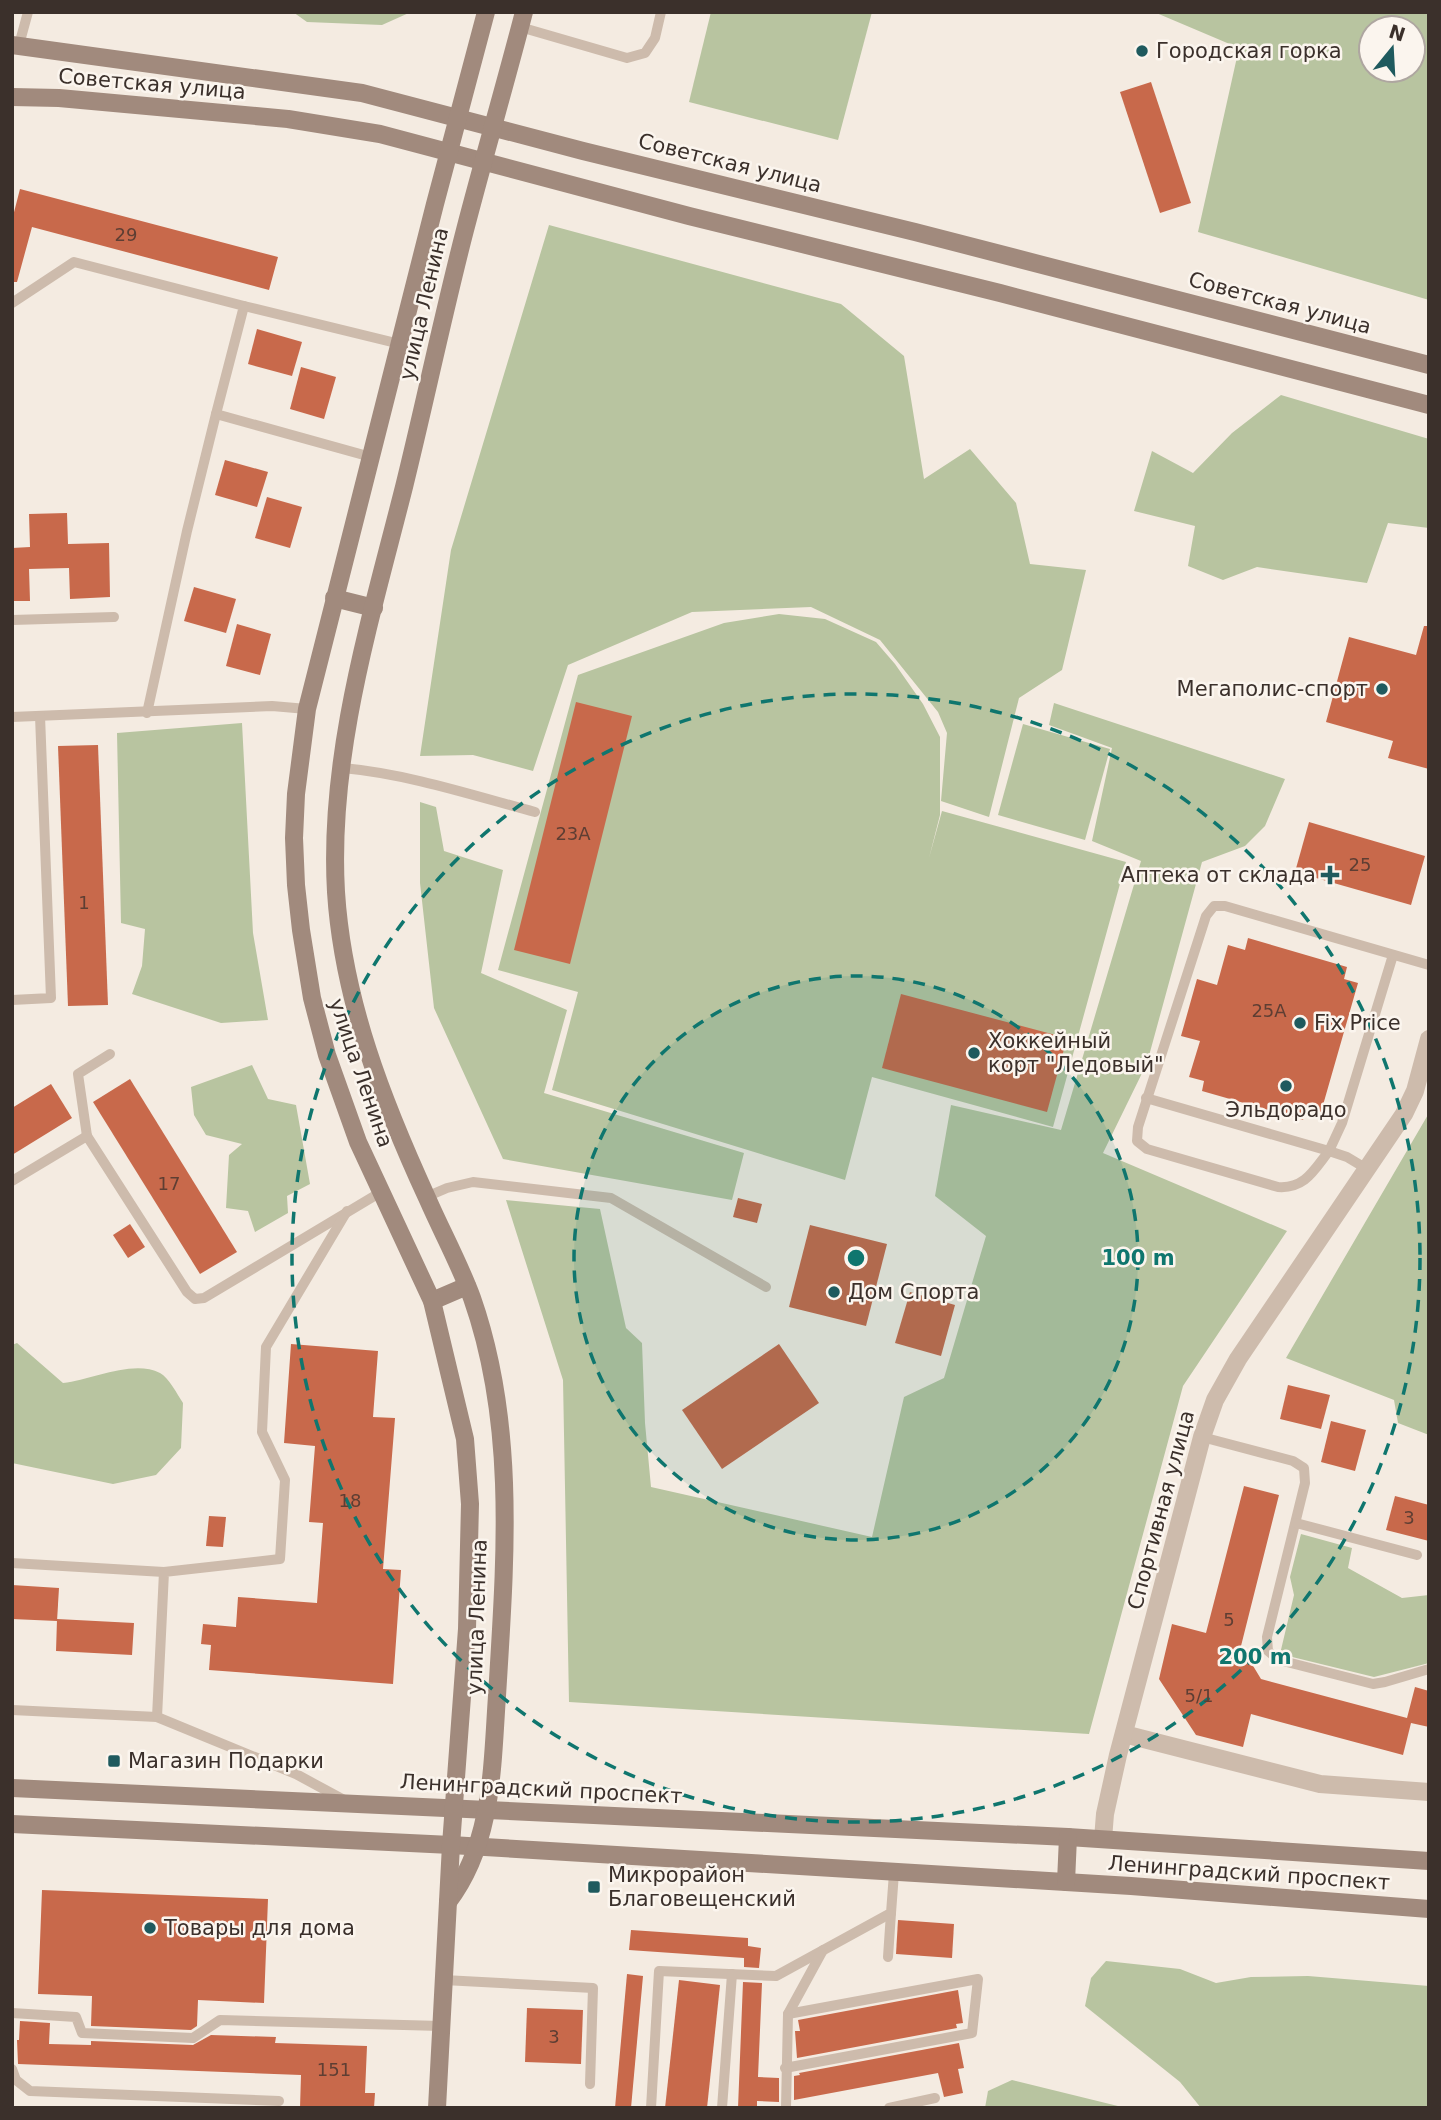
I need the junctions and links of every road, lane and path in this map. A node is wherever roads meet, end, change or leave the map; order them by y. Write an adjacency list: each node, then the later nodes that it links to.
1 (28, 12): 5 (lane)
2 (486, 12): 7 (street, улица Ленина)
3 (661, 12): 4 (lane)
4 (522, 20): 8 (street, улица Ленина)
5 (15, 45): 7 (street, Советская улица)
6 (12, 97): 9 (street, Советская улица)
7 (458, 117): 8 (street, Советская улица); 9 (street, улица Ленина)
8 (494, 127): 10 (street, улица Ленина); 14 (street, Советская улица)
9 (448, 152): 10 (street, Советская улица); 13 (street, улица Ленина)
10 (485, 161): 15 (street, Советская улица); 19 (street, улица Ленина)
11 (12, 303): 12 (lane)
12 (244, 306): 13 (lane); 16 (lane)
13 (400, 344): 17 (street, улица Ленина)
14 (1429, 365)
15 (1429, 405)
16 (216, 414): 17 (lane); 23 (lane)
17 (371, 457): 18 (street, улица Ленина)
18 (334, 598): 19 (street); 22 (street, улица Ленина)
19 (374, 608): 26 (street, улица Ленина)
20 (114, 617): 21 (lane)
21 (12, 620)
22 (307, 709): 23 (lane); 38 (street, улица Ленина)
23 (147, 713): 24 (lane)
24 (40, 716): 25 (lane); 30 (lane)
25 (12, 717)
26 (343, 768): 27 (lane); 39 (street, улица Ленина)
27 (535, 812)
28 (1393, 955): 29 (lane); 33 (lane); 35 (lane)
29 (1429, 965)
30 (12, 1000)
31 (1429, 1039): 36 (street, Спортивная улица)
32 (110, 1054): 34 (lane)
33 (1146, 1098): 35 (lane); 35 (lane)
34 (87, 1136): 37 (lane); 40 (lane)
35 (1329, 1151): 36 (lane)
36 (1367, 1169): 44 (street, Спортивная улица)
37 (12, 1181)
38 (381, 1192): 40 (lane); 43 (street, улица Ленина)
39 (426, 1197): 41 (street, улица Ленина); 42 (lane)
40 (347, 1210): 48 (lane)
41 (467, 1286): 43 (street); 57 (street, улица Ленина)
42 (766, 1287)
43 (432, 1301): 56 (street, улица Ленина)
44 (1202, 1437): 45 (lane); 52 (street, Спортивная улица)
45 (1296, 1523): 46 (lane); 49 (lane)
46 (1417, 1555)
47 (12, 1563): 48 (lane)
48 (164, 1572): 51 (lane)
49 (1429, 1669)
50 (12, 1710): 51 (lane)
51 (158, 1717): 55 (lane)
52 (1124, 1734): 54 (street); 60 (street, Спортивная улица)
53 (12, 1788): 55 (street, Ленинградский проспект)
54 (1429, 1792)
55 (347, 1802): 56 (street, Ленинградский проспект)
56 (454, 1808): 57 (street, Ленинградский проспект); 61 (street, улица Ленина)
57 (487, 1810): 59 (street, Ленинградский проспект); 62 (street, улица Ленина)
58 (12, 1825): 61 (street, Ленинградский проспект)
59 (1068, 1837): 60 (street, Ленинградский проспект); 65 (street)
60 (1103, 1839): 63 (street, Ленинградский проспект)
61 (451, 1845): 62 (street, Ленинградский проспект); 66 (street, улица Ленина)
62 (479, 1847): 64 (street, Ленинградский проспект); 66 (street, улица Ленина)
63 (1429, 1861)
64 (894, 1872): 65 (street, Ленинградский проспект); 68 (lane)
65 (1066, 1882): 67 (street, Ленинградский проспект)
66 (448, 1902): 72 (street, улица Ленина)
67 (1429, 1909)
68 (891, 1913): 69 (lane); 70 (lane)
69 (824, 1949): 71 (lane); 74 (lane)
70 (888, 1957)
71 (732, 1974): 82 (lane); 83 (lane)
72 (443, 1980): 75 (street, улица Ленина); 78 (lane)
73 (12, 2013): 75 (lane)
74 (788, 2014): 76 (lane); 76 (lane)
75 (441, 2026): 81 (street, улица Ленина)
76 (785, 2068): 84 (lane)
77 (12, 2069): 80 (lane)
78 (590, 2084)
79 (935, 2098): 85 (lane)
80 (279, 2101)
81 (437, 2108)
82 (651, 2108)
83 (722, 2108)
84 (786, 2108)
85 (889, 2108)

